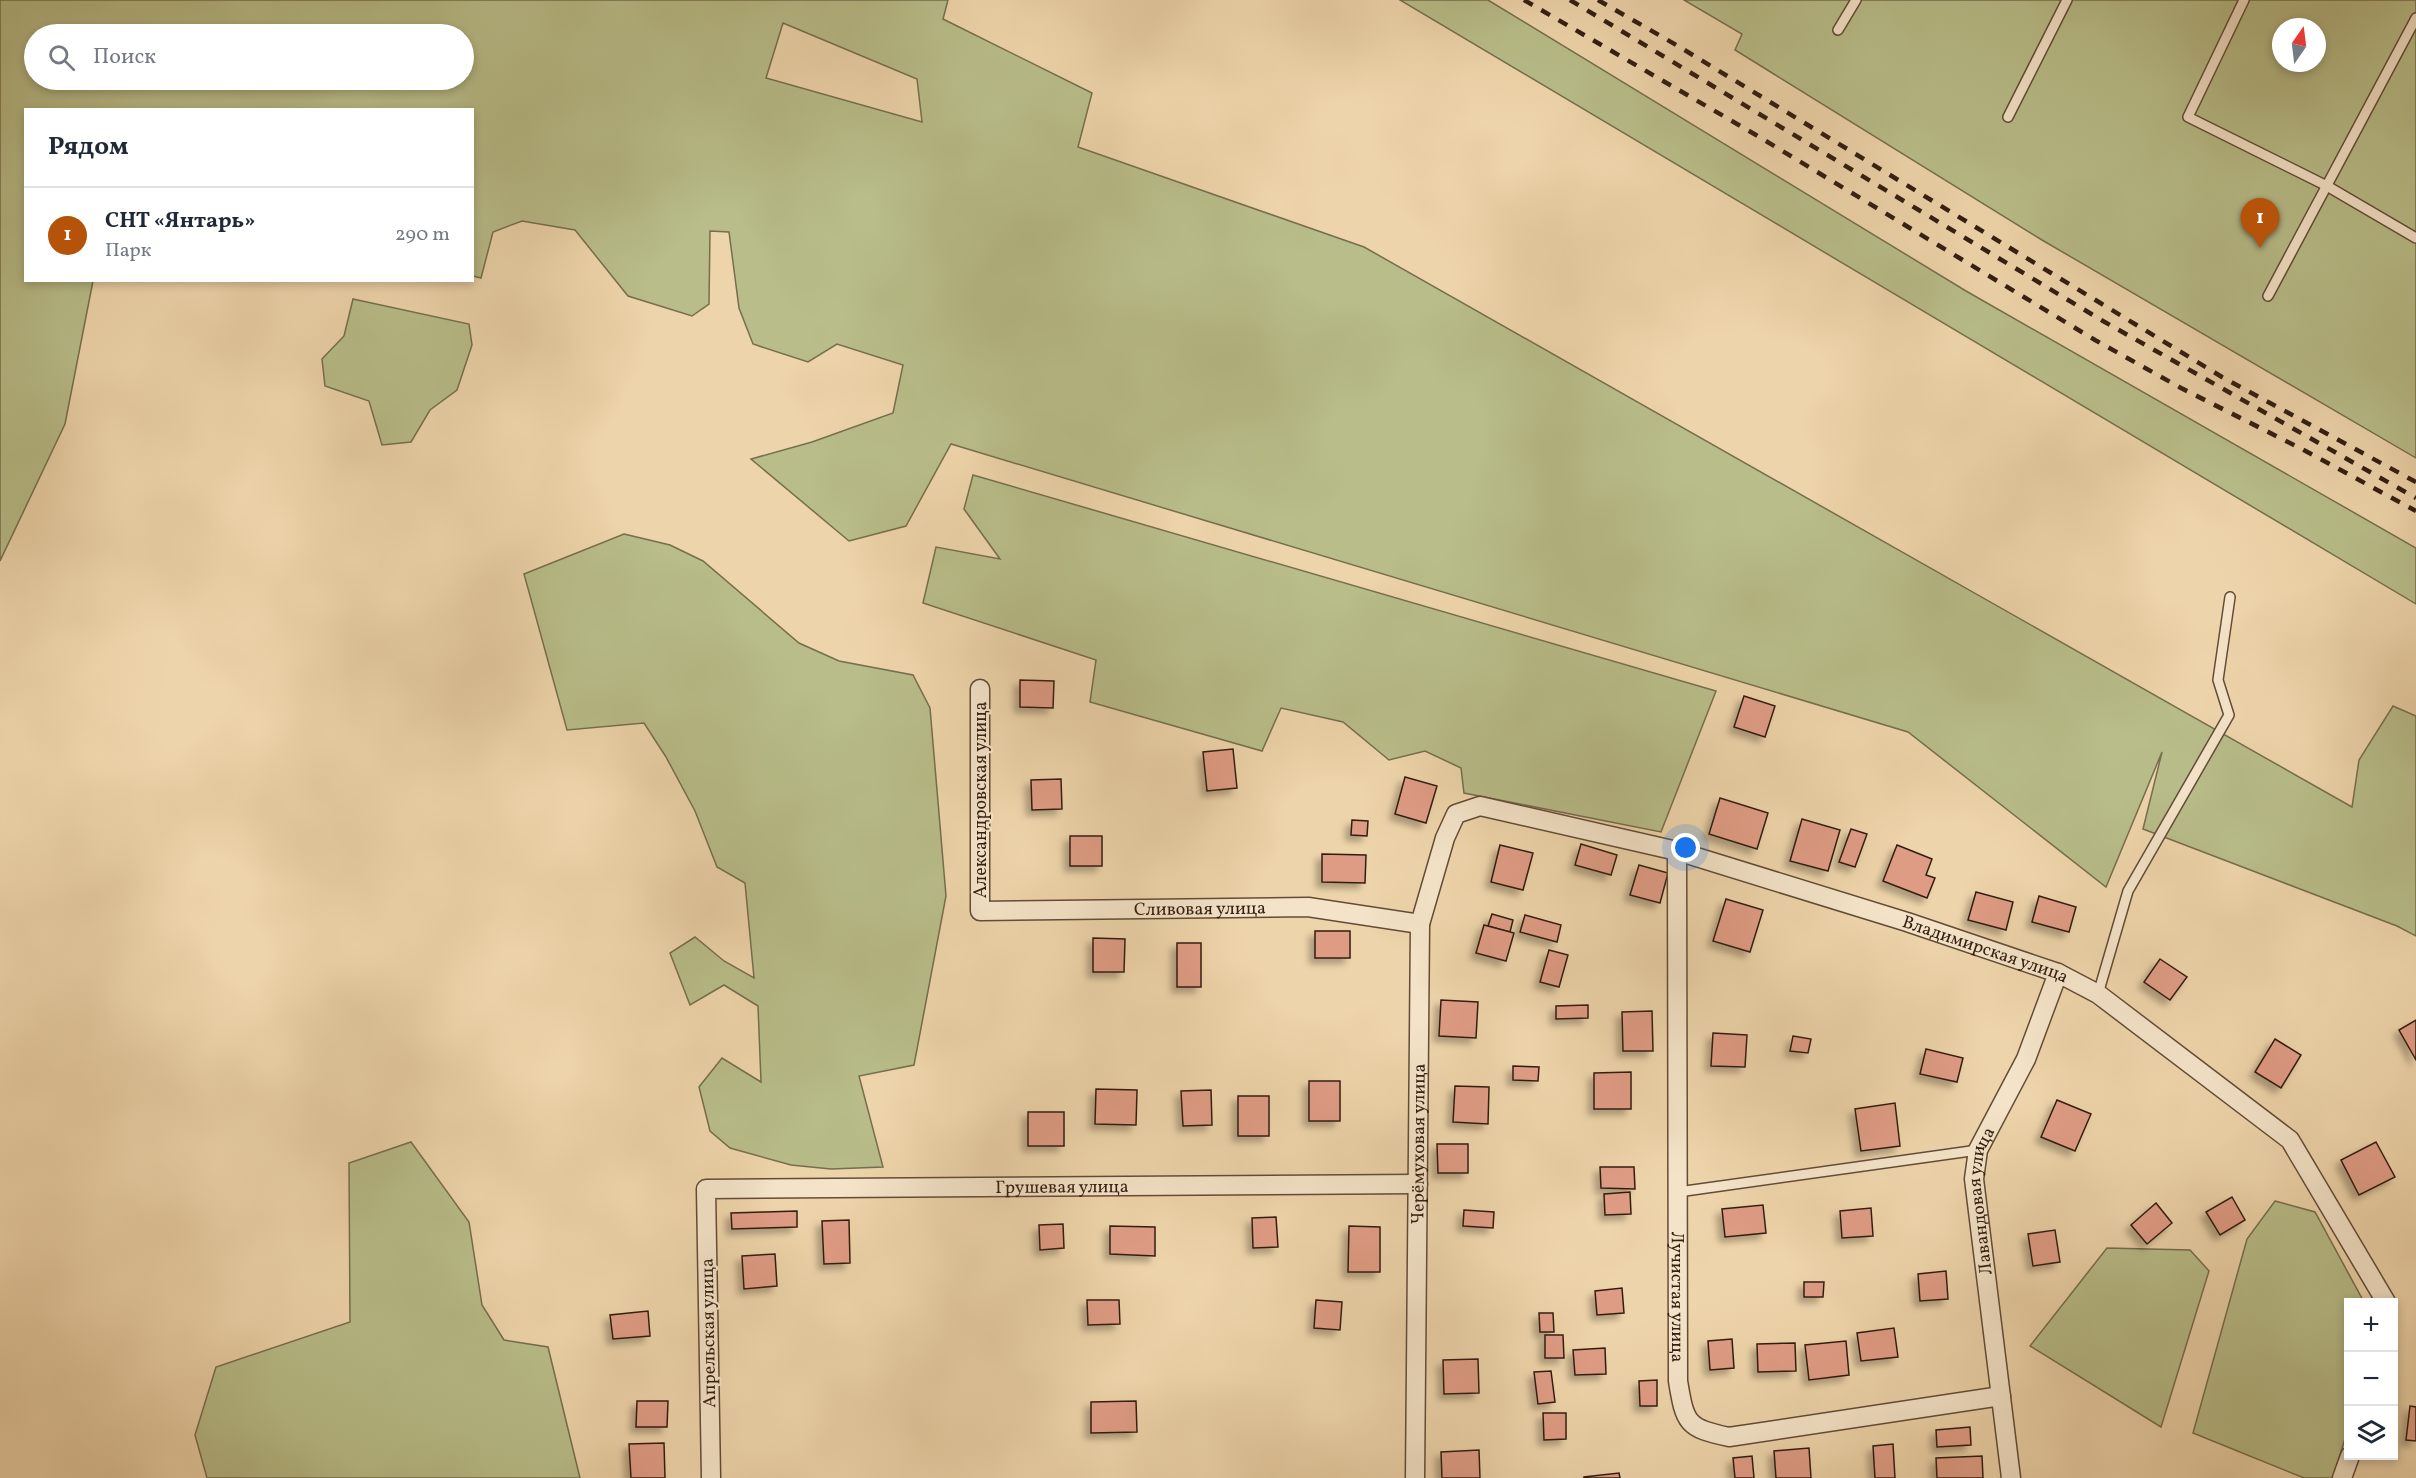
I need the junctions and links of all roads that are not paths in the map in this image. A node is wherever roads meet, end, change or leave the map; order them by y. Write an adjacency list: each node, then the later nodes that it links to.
1 (1856, 0): 5 (lane)
2 (2067, 0): 6 (lane)
3 (2244, 0): 7 (lane)
4 (2416, 18): 7 (lane)
5 (1838, 30)
6 (2008, 117)
7 (2327, 186): 8 (lane); 9 (lane)
8 (2416, 238)
9 (2268, 296)
10 (2230, 597): 17 (lane)
11 (980, 689): 14 (street, Александровская улица)
12 (1456, 814): 13 (street, Владимирская улица); 15 (street, Черёмуховая улица)
13 (1677, 851): 16 (street, Владимирская улица); 21 (street, Лучистая улица)
14 (980, 911): 15 (street, Сливовая улица)
15 (1420, 924): 19 (street, Черёмуховая улица)
16 (2058, 973): 17 (street, Владимирская улица); 18 (street, Лавандовая улица)
17 (2098, 994): 22 (street, Владимирская улица)
18 (1978, 1150): 21 (lane); 23 (street, Лавандовая улица)
19 (1418, 1184): 20 (street, Грушевая улица); 26 (street, Черёмуховая улица)
20 (706, 1189): 25 (street, Апрельская улица)
21 (1678, 1192): 23 (street, Лучистая улица)
22 (2384, 1298)
23 (2001, 1396): 27 (street, Лавандовая улица)
24 (2348, 1460): 28 (street)
25 (711, 1478)
26 (1415, 1478)
27 (2011, 1478)
28 (2342, 1478)

